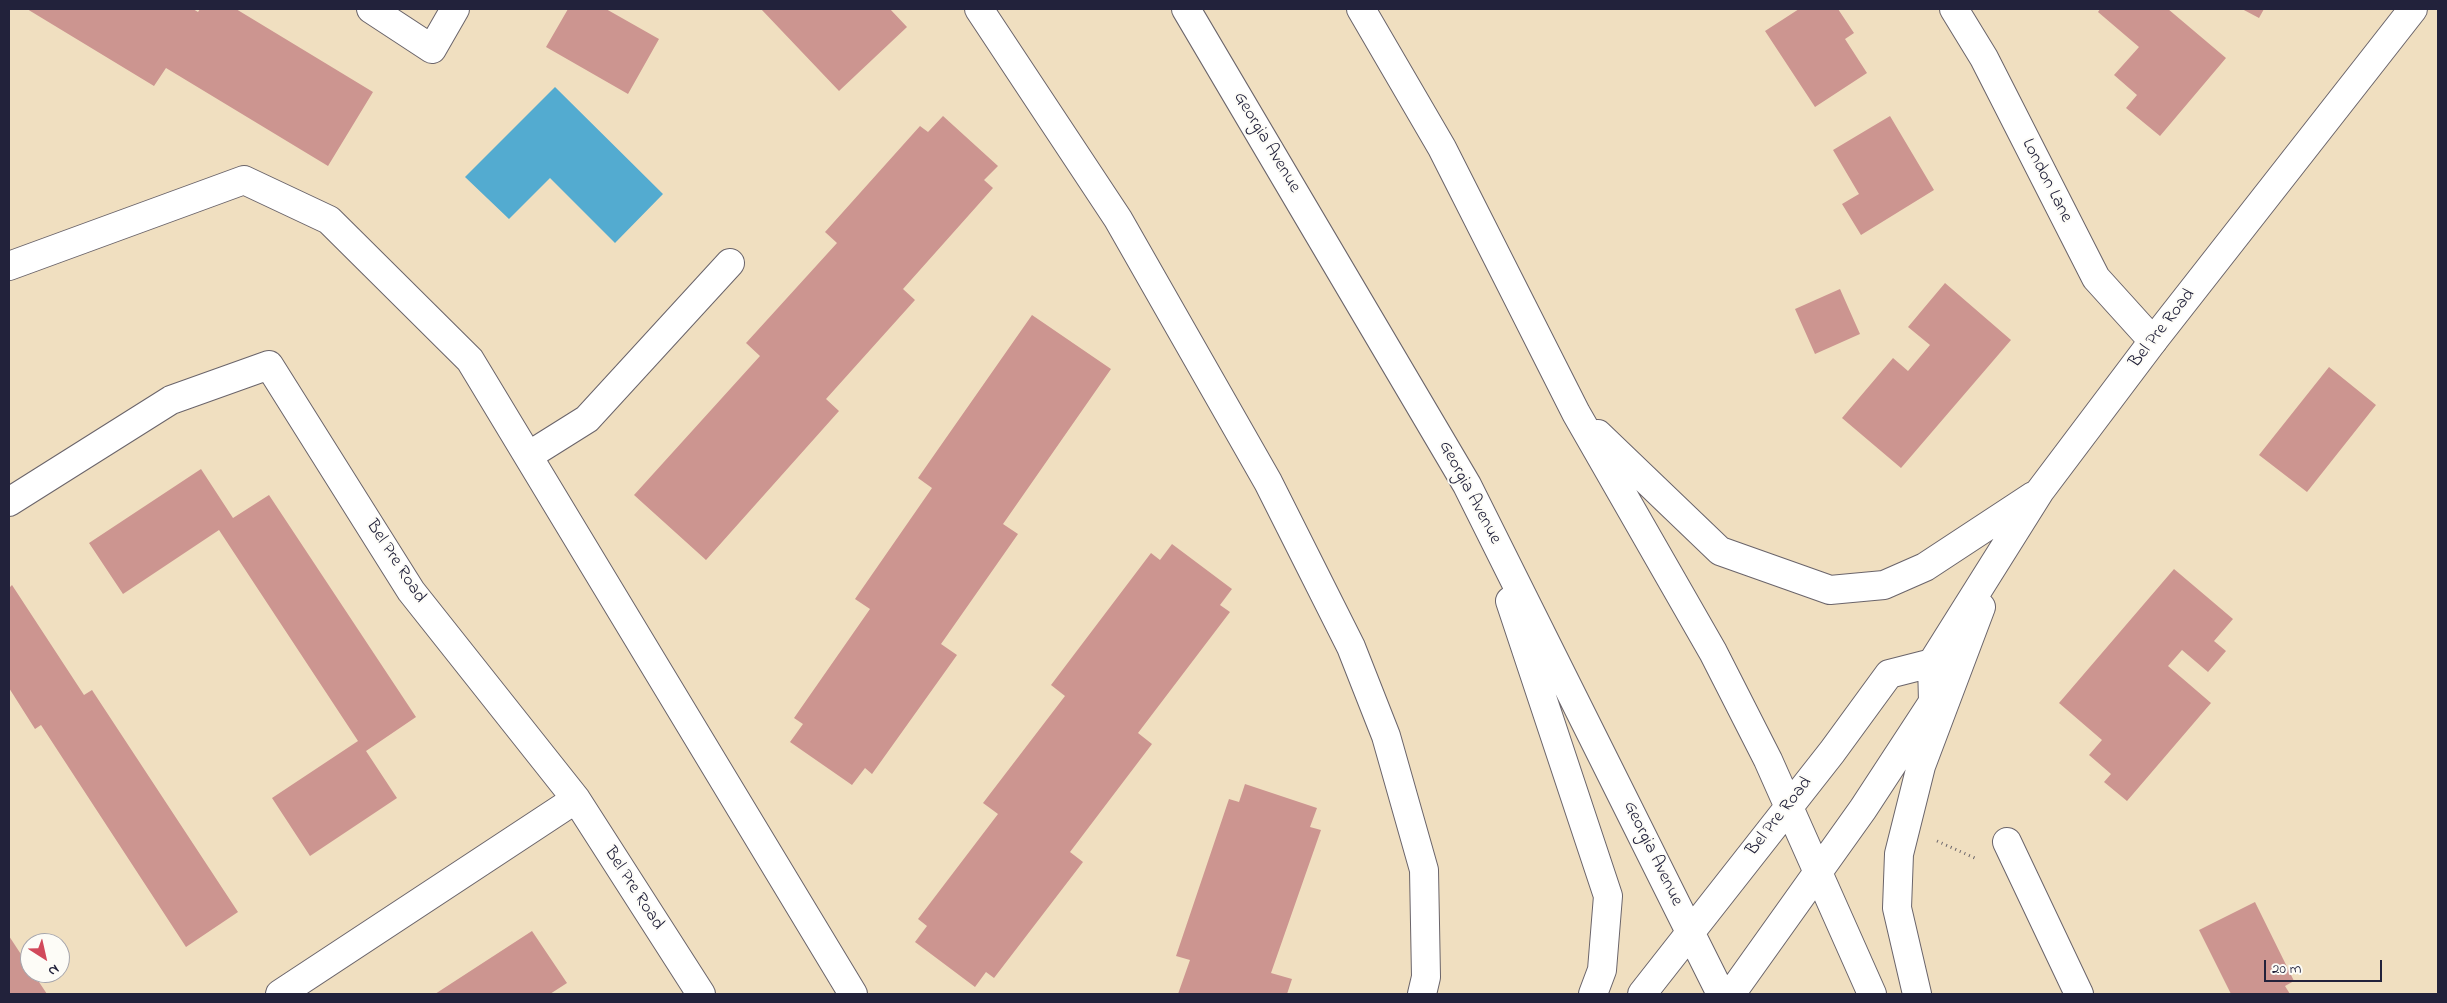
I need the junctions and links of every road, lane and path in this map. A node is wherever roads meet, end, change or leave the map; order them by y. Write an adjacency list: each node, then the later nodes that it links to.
1 (371, 9): 2 (main road)
2 (456, 9)
3 (979, 9): 26 (main road)
4 (1186, 9): 15 (main road, Georgia Avenue)
5 (1361, 9): 11 (main road)
6 (1954, 9): 10 (main road, London Lane)
7 (2413, 9): 10 (main road, Bel Pre Road)
8 (730, 263): 12 (main road)
9 (9, 266): 12 (main road)
10 (2153, 341): 13 (main road, Bel Pre Road)
11 (1576, 412): 13 (main road); 19 (main road)
12 (528, 456): 25 (main road)
13 (2040, 490): 16 (main road, Bel Pre Road)
14 (9, 502): 18 (main road, Bel Pre Road)
15 (1477, 505): 22 (main road, Georgia Avenue); 27 (main road)
16 (2000, 556): 17 (main road, Bel Pre Road); 32 (main road)
17 (1932, 662): 19 (main road, Bel Pre Road); 21 (main road)
18 (576, 799): 23 (main road); 24 (main road, Bel Pre Road)
19 (1788, 806): 21 (main road); 22 (main road, Bel Pre Road)
20 (2007, 842): 33 (main road)
21 (1817, 872): 30 (main road); 31 (main road)
22 (1690, 932): 28 (main road, Bel Pre Road); 29 (main road, Georgia Avenue)
23 (280, 994)
24 (701, 994)
25 (853, 994)
26 (1422, 994)
27 (1593, 994)
28 (1642, 994)
29 (1721, 994)
30 (1731, 994)
31 (1872, 994)
32 (1917, 994)
33 (2078, 994)

